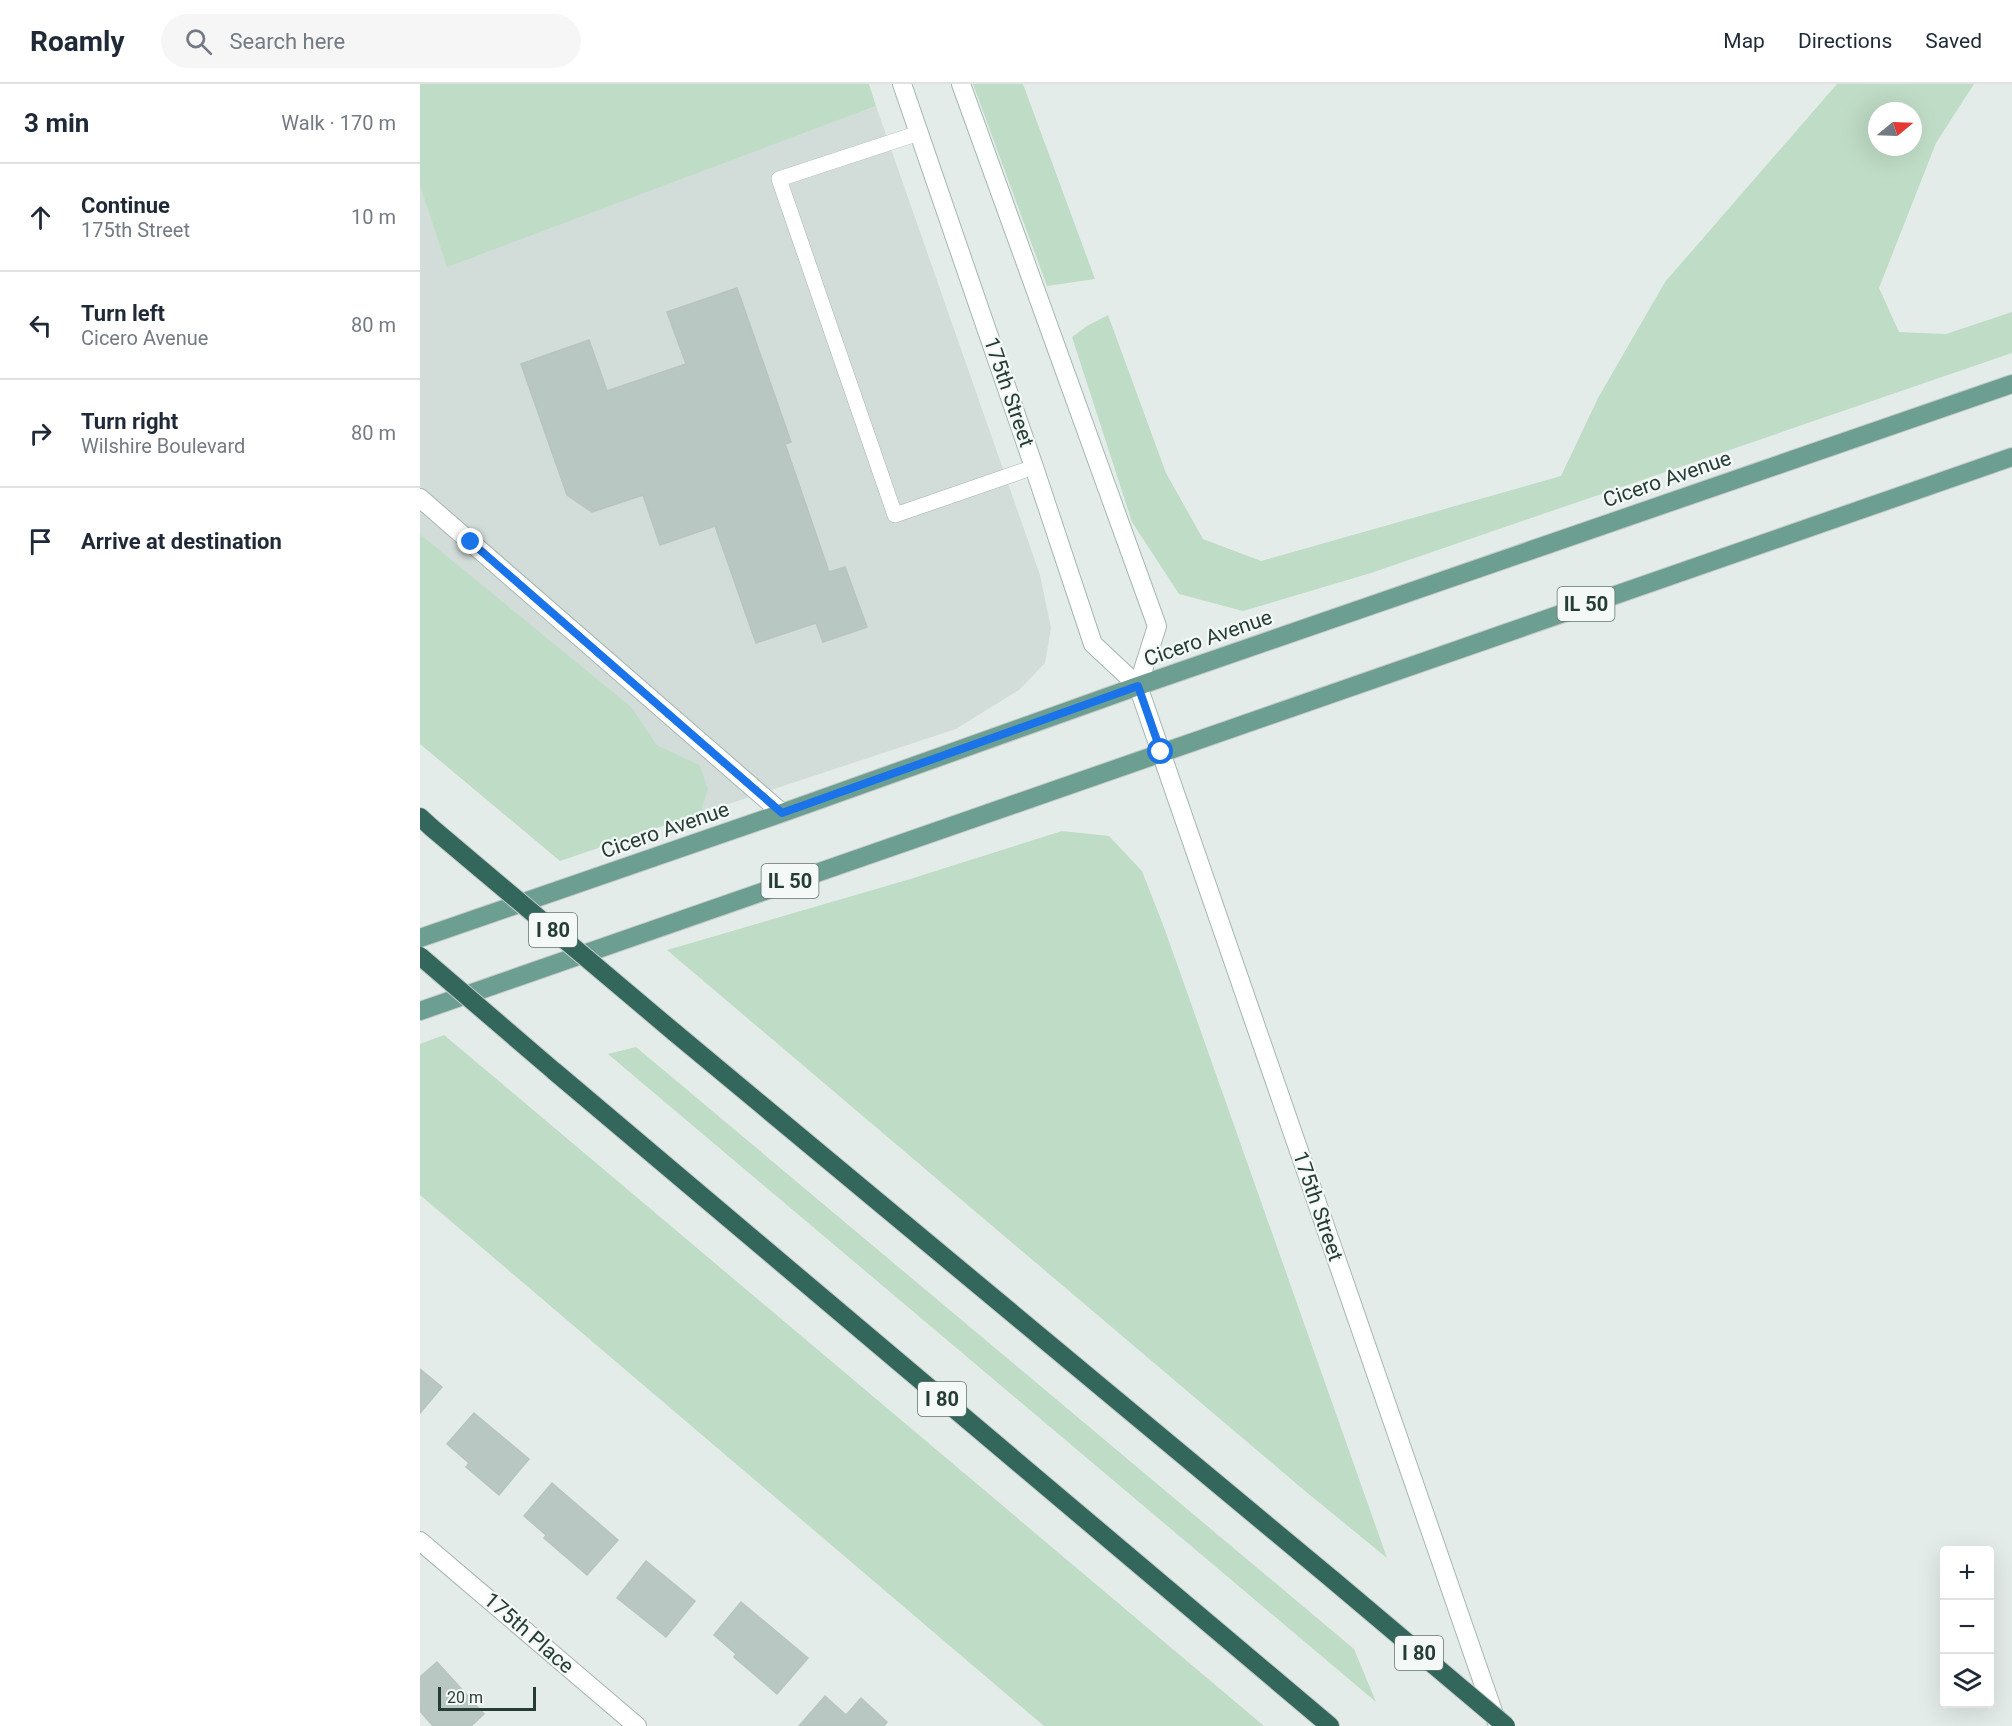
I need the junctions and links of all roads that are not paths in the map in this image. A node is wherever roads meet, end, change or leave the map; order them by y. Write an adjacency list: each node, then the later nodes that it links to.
1 (902, 84): 3 (street, 175th Street)
2 (961, 84): 8 (street)
3 (919, 133): 6 (street, 175th Street); 6 (lane)
4 (2012, 384): 8 (main road, Cicero Avenue)
5 (2012, 457): 9 (main road, IL 50)
6 (1034, 467): 8 (street, 175th Street)
7 (420, 498): 10 (street)
8 (1138, 686): 9 (street, 175th Street); 10 (main road, Cicero Avenue)
9 (1161, 752): 14 (main road, IL 50); 18 (street, 175th Street)
10 (782, 813): 12 (main road, Cicero Avenue)
11 (426, 823): 19 (highway, I 80, bridge)
12 (420, 938)
13 (420, 956): 17 (highway, I 80, bridge)
14 (420, 1011)
15 (420, 1541): 16 (street, 175th Place)
16 (637, 1726)
17 (1330, 1726)
18 (1498, 1726)
19 (1506, 1726)

